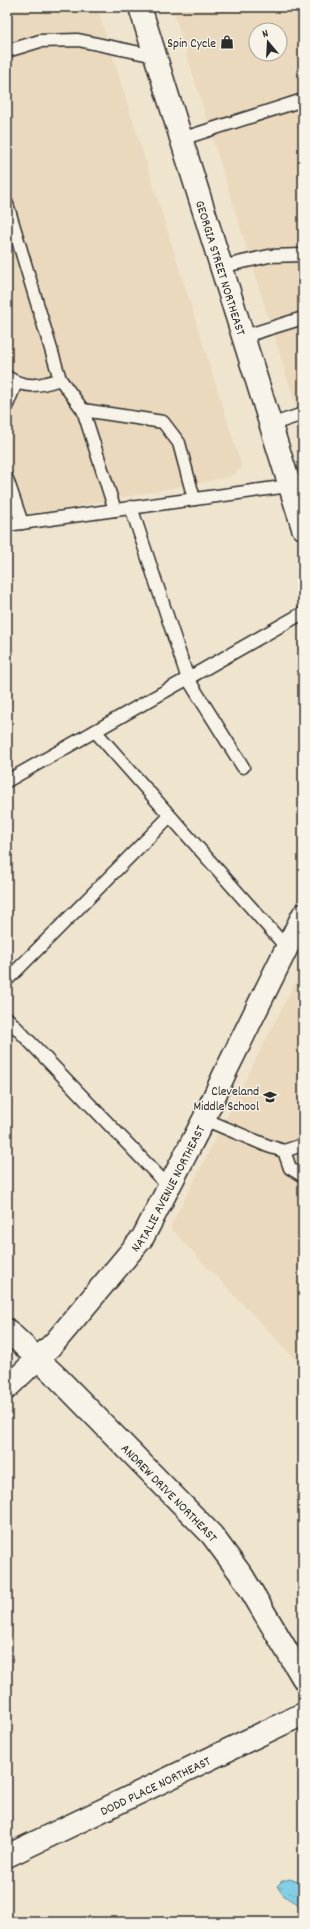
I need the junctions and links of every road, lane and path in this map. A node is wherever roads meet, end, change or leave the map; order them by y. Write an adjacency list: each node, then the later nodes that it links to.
1 (140, 7): 3 (street, GEORGIA STREET NORTHEAST)
2 (7, 51): 3 (lane)
3 (155, 56): 5 (street, GEORGIA STREET NORTHEAST)
4 (303, 100): 5 (lane)
5 (181, 139): 8 (street, GEORGIA STREET NORTHEAST)
6 (7, 204): 11 (lane)
7 (303, 255): 8 (lane)
8 (220, 267): 10 (street, GEORGIA STREET NORTHEAST)
9 (303, 318): 10 (lane)
10 (242, 337): 16 (street, GEORGIA STREET NORTHEAST)
11 (60, 379): 12 (lane); 14 (lane)
12 (11, 380): 13 (lane)
13 (7, 405)
14 (83, 410): 19 (lane); 21 (lane)
15 (303, 414): 16 (lane)
16 (270, 425): 18 (street, GEORGIA STREET NORTHEAST)
17 (7, 479): 22 (lane)
18 (296, 484): 19 (lane); 24 (street, GEORGIA STREET NORTHEAST)
19 (194, 499): 20 (lane)
20 (131, 507): 21 (lane); 26 (lane)
21 (115, 510): 22 (lane)
22 (22, 523): 23 (lane)
23 (7, 525)
24 (303, 528)
25 (303, 613): 26 (lane)
26 (188, 678): 27 (lane); 28 (lane)
27 (94, 731): 29 (lane); 30 (lane)
28 (244, 767)
29 (7, 781)
30 (169, 817): 32 (lane); 33 (lane)
31 (303, 915): 32 (street, NATALIE AVENUE NORTHEAST)
32 (286, 947): 35 (street, NATALIE AVENUE NORTHEAST)
33 (7, 980)
34 (7, 1018): 39 (lane)
35 (204, 1120): 37 (lane); 39 (street, NATALIE AVENUE NORTHEAST)
36 (303, 1147): 37 (lane)
37 (284, 1151): 38 (lane)
38 (303, 1176)
39 (169, 1187): 41 (street, NATALIE AVENUE NORTHEAST)
40 (7, 1330): 41 (street, ANDREW DRIVE NORTHEAST)
41 (38, 1360): 42 (street, NATALIE AVENUE NORTHEAST); 43 (street, ANDREW DRIVE NORTHEAST)
42 (7, 1388)
43 (303, 1678)
44 (303, 1714): 45 (street, DODD PLACE NORTHEAST)
45 (7, 1856)

